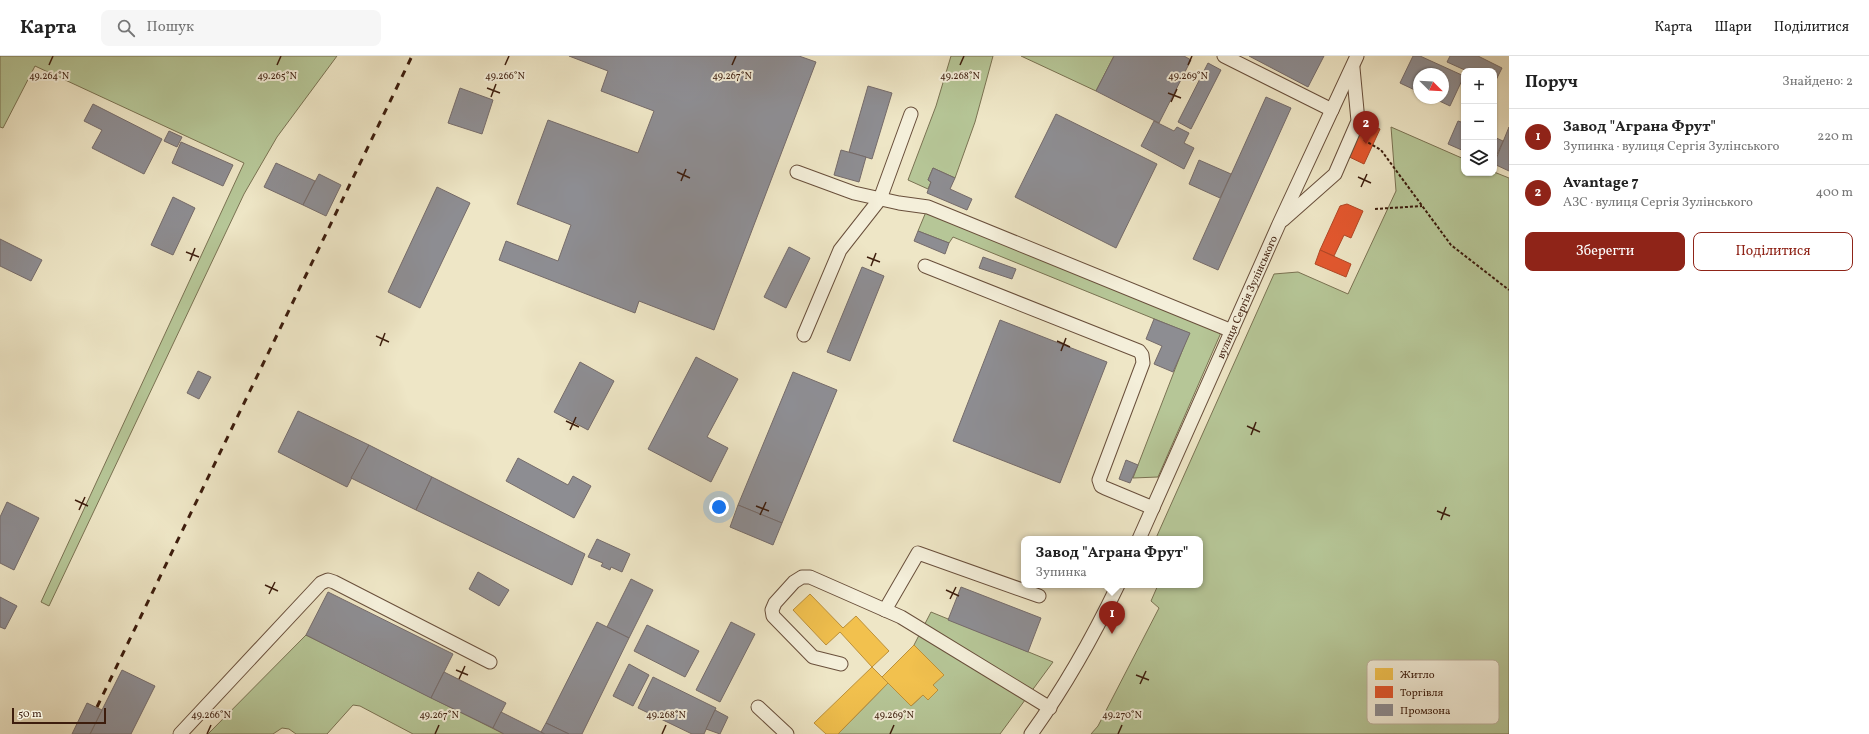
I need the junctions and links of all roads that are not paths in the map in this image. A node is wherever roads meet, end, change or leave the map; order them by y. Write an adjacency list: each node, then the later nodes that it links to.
1 (1224, 56): 3 (street)
2 (1355, 61): 3 (street, вулиця Сергія Зулінського); 7 (street)
3 (1332, 110): 7 (street, вулиця Сергія Зулінського)
4 (911, 114): 6 (street)
5 (797, 172): 6 (street)
6 (880, 199): 9 (street); 10 (street)
7 (1279, 224): 9 (street, вулиця Сергія Зулінського)
8 (925, 266): 11 (street)
9 (1232, 332): 11 (street, вулиця Сергія Зулінського)
10 (804, 335)
11 (1153, 508): 12 (street, вулиця Сергія Зулінського)
12 (1140, 536)
13 (1117, 588): 19 (street)
14 (1039, 596): 15 (street)
15 (885, 610): 17 (street); 19 (street)
16 (490, 662): 20 (street)
17 (841, 664)
18 (758, 707): 21 (street)
19 (1050, 708): 22 (street)
20 (180, 734)
21 (787, 734)
22 (1031, 734)

